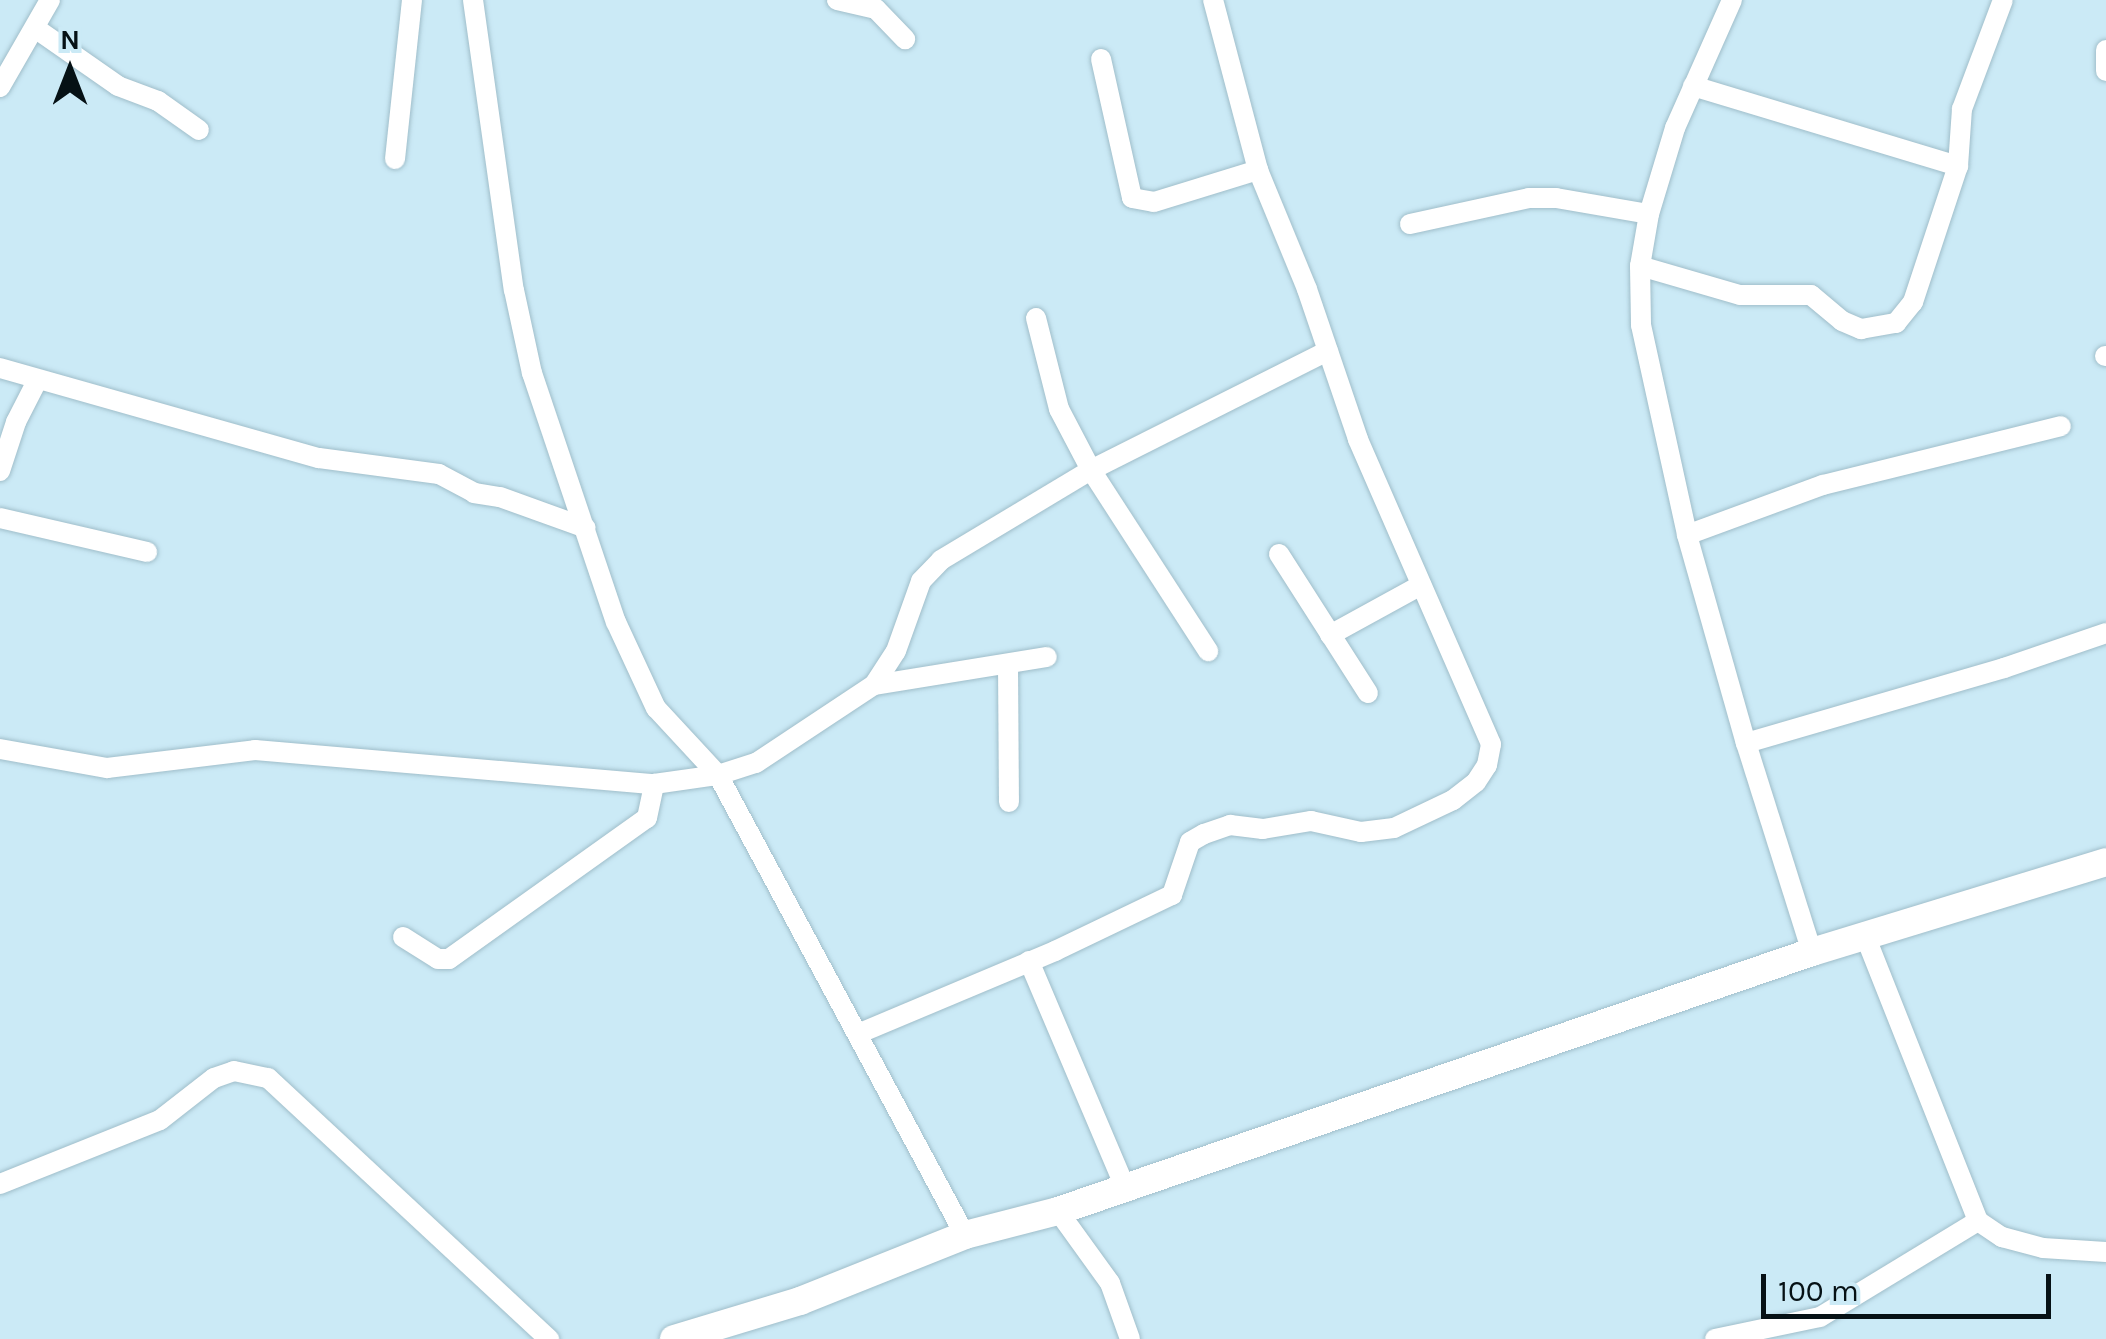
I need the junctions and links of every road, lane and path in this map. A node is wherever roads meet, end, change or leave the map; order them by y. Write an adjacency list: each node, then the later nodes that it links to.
1 (50, 0): 8 (street)
2 (412, 0): 16 (street)
3 (474, 0): 30 (street)
4 (837, 0): 9 (street)
5 (1214, 0): 18 (street)
6 (1732, 0): 13 (street)
7 (2003, 0): 17 (street)
8 (36, 28): 14 (street); 15 (street)
9 (905, 39)
10 (2106, 50): 12 (street)
11 (1102, 59): 18 (street)
12 (2106, 72)
13 (1693, 86): 17 (street); 19 (street)
14 (0, 87)
15 (199, 130)
16 (395, 158)
17 (1958, 166): 21 (street)
18 (1258, 170): 23 (street)
19 (1649, 214): 20 (street); 21 (street)
20 (1410, 224)
21 (1640, 266): 31 (street)
22 (1036, 318): 27 (street)
23 (1328, 350): 27 (street); 34 (street)
24 (0, 368): 25 (street)
25 (37, 381): 28 (street); 30 (street)
26 (2061, 426): 31 (street)
27 (1090, 470): 37 (street); 40 (street)
28 (0, 471)
29 (0, 518): 32 (street)
30 (586, 528): 44 (street)
31 (1687, 535): 42 (street)
32 (146, 552)
33 (1279, 554): 36 (street)
34 (1422, 584): 36 (street); 51 (street)
35 (2106, 633): 42 (street)
36 (1330, 634): 41 (street)
37 (1208, 651)
38 (1047, 657): 39 (street)
39 (1008, 664): 40 (street); 46 (street)
40 (874, 686): 44 (street)
41 (1368, 693)
42 (1746, 743): 50 (street)
43 (0, 749): 45 (street)
44 (718, 775): 45 (street); 52 (street)
45 (654, 784): 48 (street)
46 (1010, 802)
47 (2106, 862): 49 (main road)
48 (403, 937)
49 (1866, 938): 50 (main road); 56 (street)
50 (1812, 952): 54 (main road)
51 (1029, 961): 52 (street); 54 (street)
52 (860, 1033): 57 (street)
53 (0, 1184): 60 (street)
54 (1125, 1187): 55 (main road)
55 (1058, 1211): 57 (main road); 62 (street)
56 (1978, 1221): 58 (street); 59 (street)
57 (965, 1235): 61 (main road)
58 (2106, 1252)
59 (1820, 1316): 63 (street); 64 (street)
60 (550, 1339)
61 (674, 1339)
62 (1130, 1339)
63 (1715, 1339)
64 (1824, 1339)

